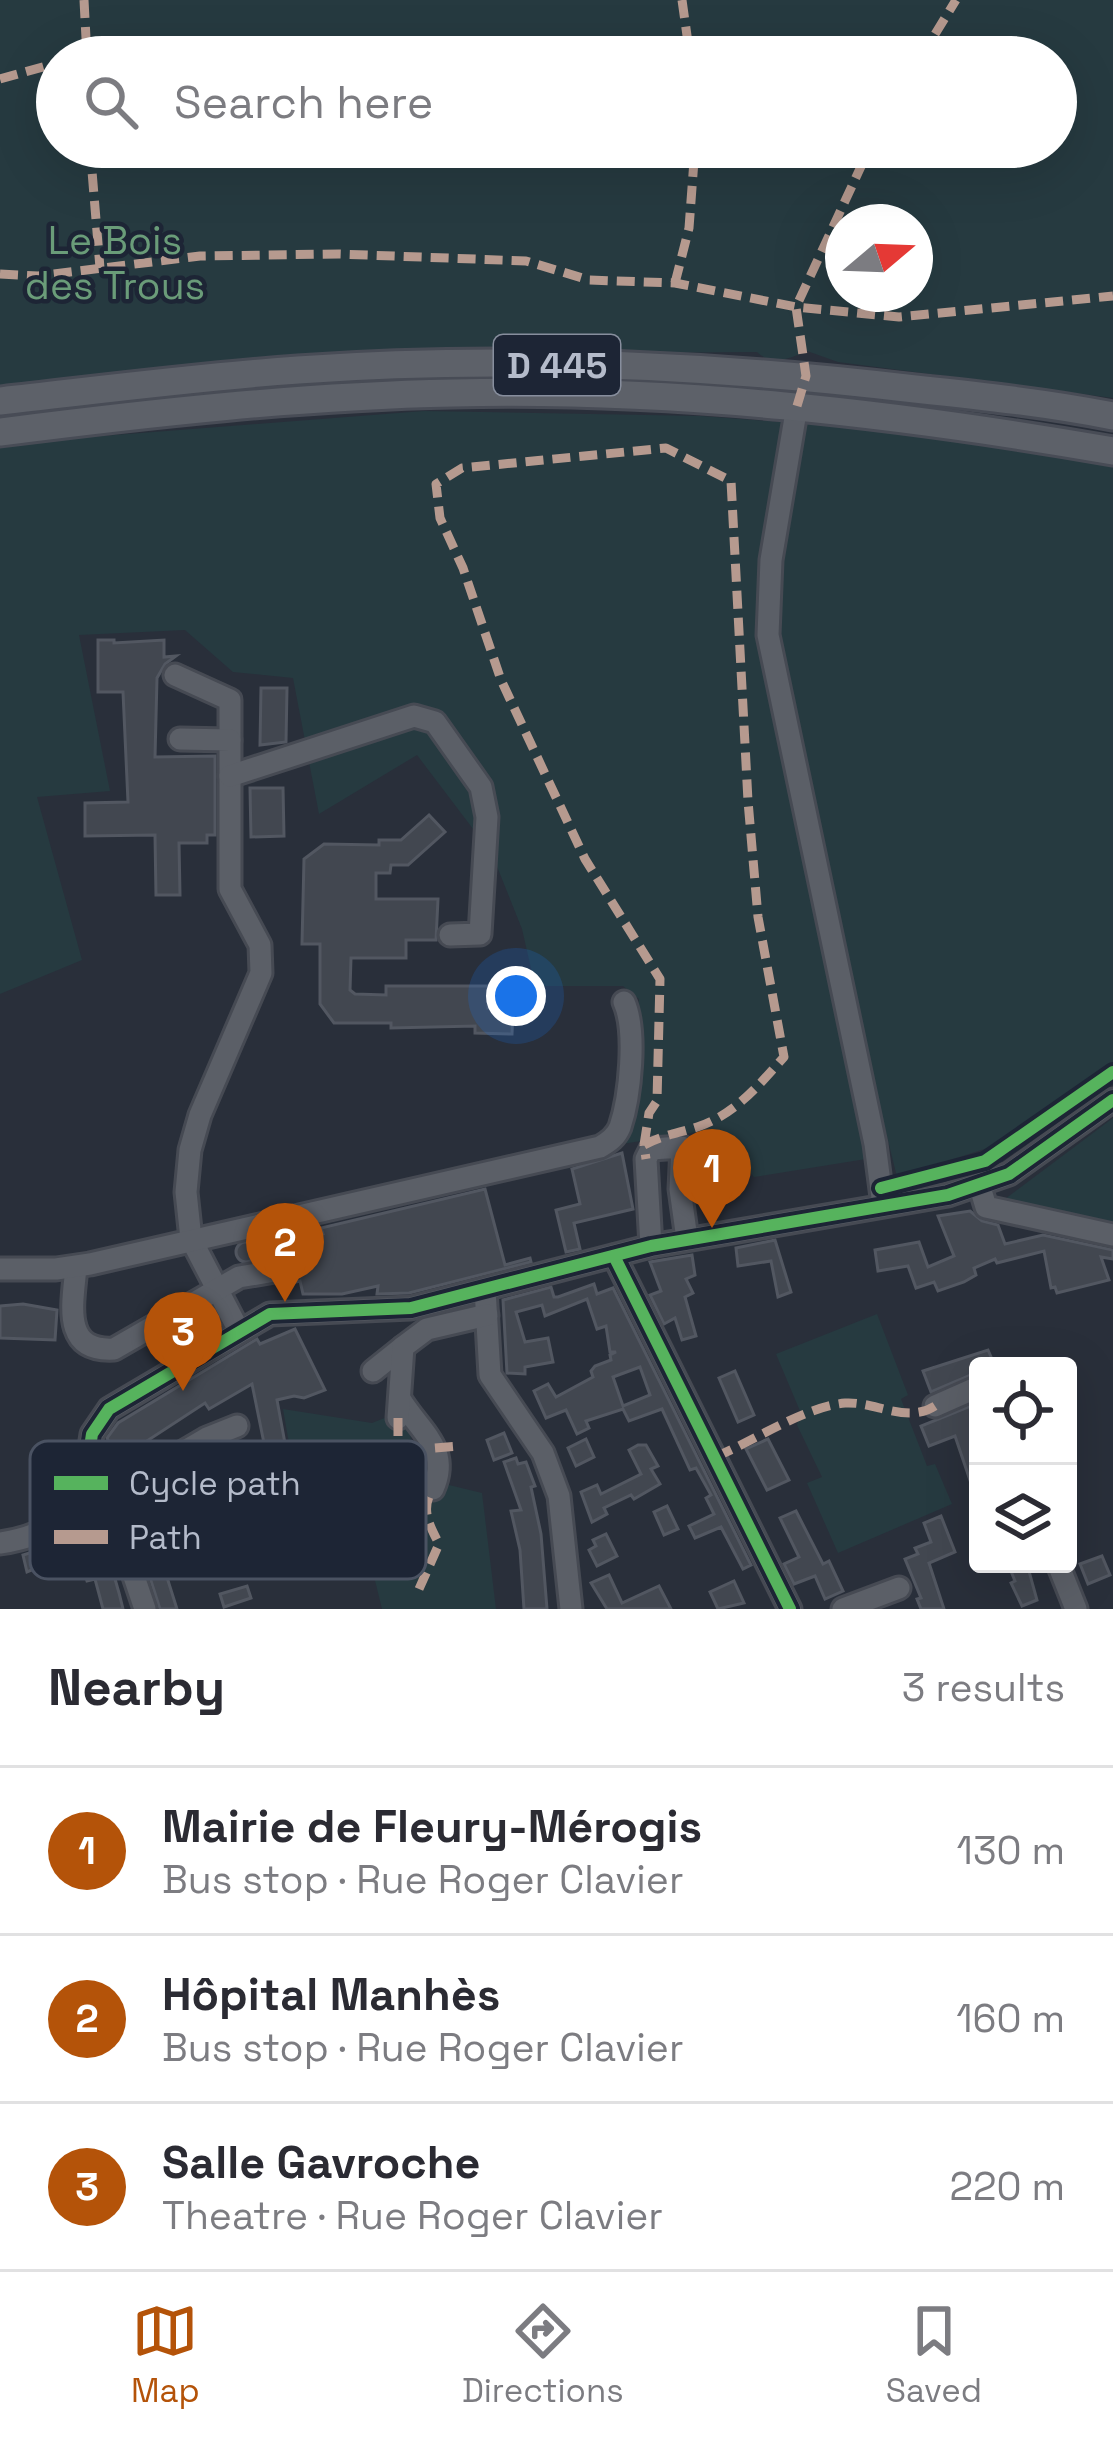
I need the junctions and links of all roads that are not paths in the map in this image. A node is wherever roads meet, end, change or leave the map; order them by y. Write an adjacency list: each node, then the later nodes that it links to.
1 (0, 401): 3 (main road, D 445)
2 (797, 406): 4 (main road, D 445); 5 (main road, D 445); 14 (street)
3 (1113, 416)
4 (0, 432)
5 (1113, 451)
6 (175, 675): 8 (street)
7 (180, 739): 8 (street)
8 (230, 740): 9 (street)
9 (230, 776): 10 (street); 16 (street)
10 (450, 935)
11 (624, 1002): 16 (street)
12 (1113, 1100): 13 (street)
13 (980, 1187): 14 (street); 15 (street)
14 (883, 1205): 17 (street)
15 (1113, 1234)
16 (190, 1239): 20 (street); 24 (street)
17 (687, 1240): 18 (street); 18 (street)
18 (651, 1246): 19 (street)
19 (614, 1256): 23 (street); 42 (street)
20 (76, 1267): 21 (street); 24 (street)
21 (0, 1269)
22 (275, 1270): 24 (street)
23 (485, 1289): 25 (street); 26 (street)
24 (216, 1292): 26 (street)
25 (487, 1315): 27 (street); 41 (street)
26 (238, 1329): 32 (street)
27 (403, 1347): 28 (street); 34 (street)
28 (373, 1371)
29 (969, 1391): 30 (street)
30 (935, 1406)
31 (237, 1426): 33 (street)
32 (92, 1441)
33 (207, 1441)
34 (433, 1489)
35 (30, 1536): 36 (street)
36 (0, 1543)
37 (1062, 1573): 44 (street)
38 (135, 1579): 40 (street)
39 (899, 1588): 43 (street)
40 (145, 1609)
41 (571, 1609)
42 (790, 1609)
43 (843, 1609)
44 (1076, 1609)

